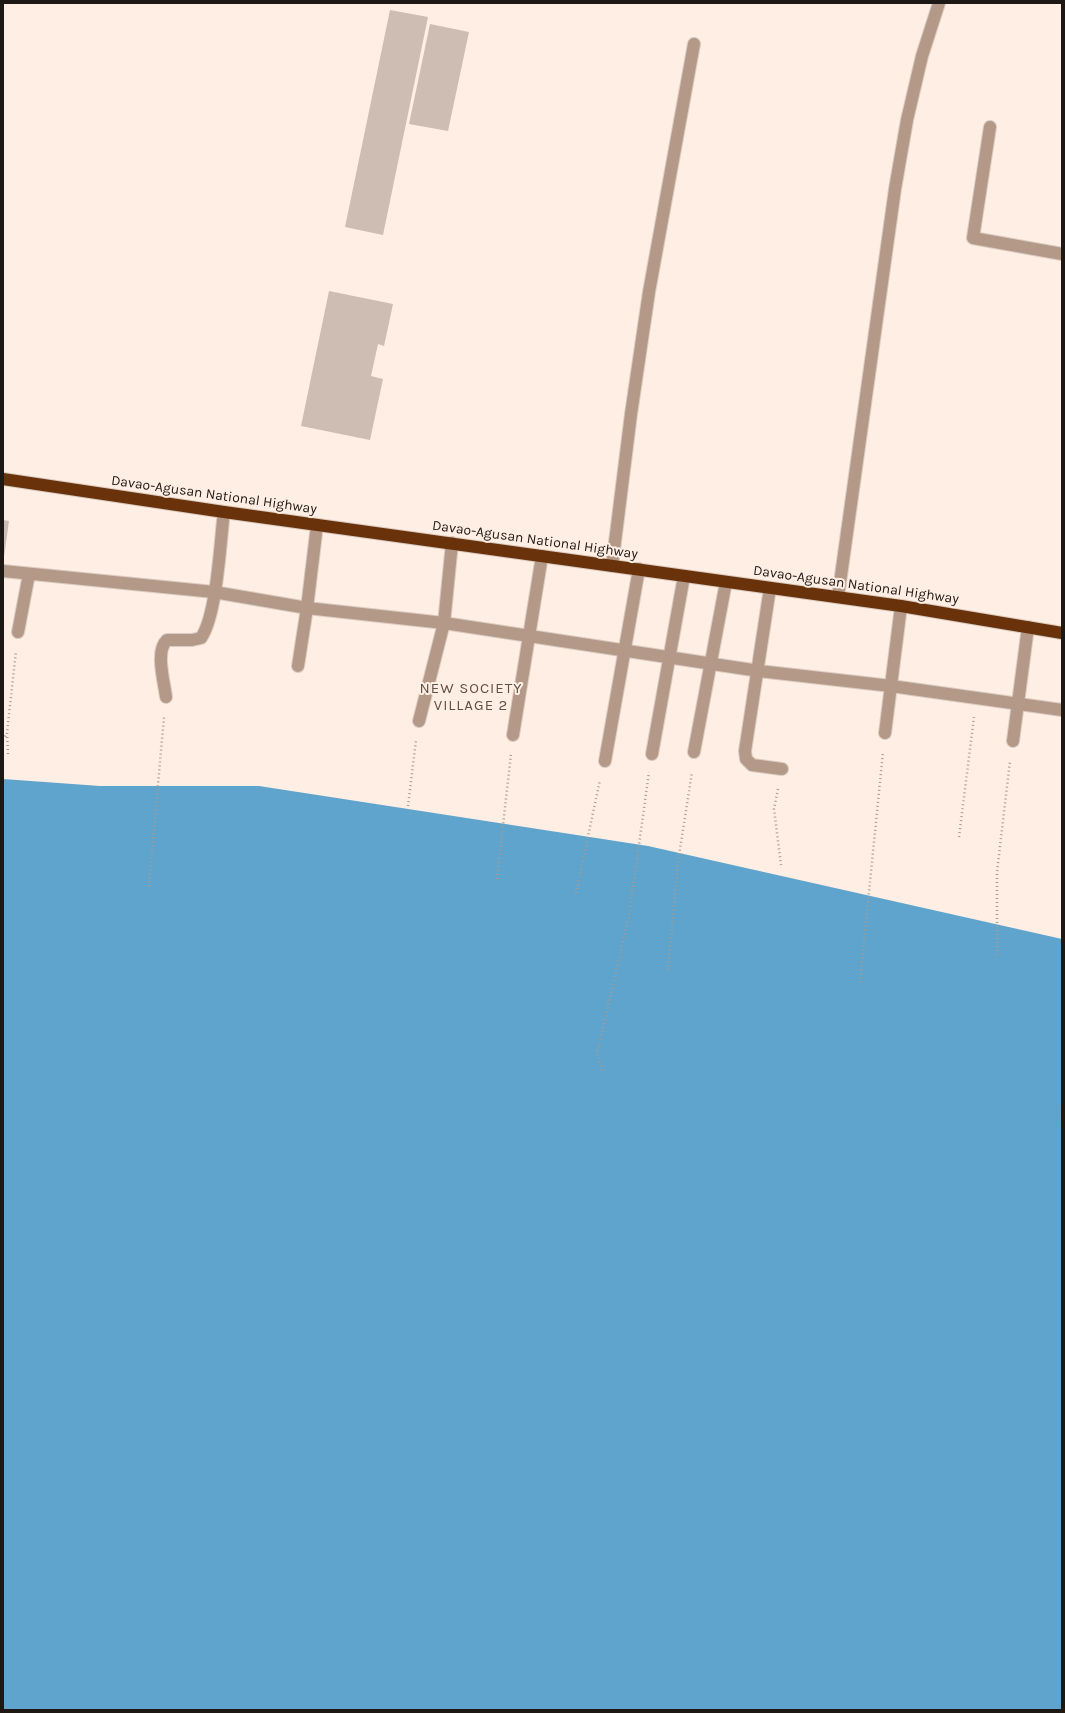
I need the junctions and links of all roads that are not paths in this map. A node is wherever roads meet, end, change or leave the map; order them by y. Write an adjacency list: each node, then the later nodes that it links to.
1 (939, 3): 18 (street)
2 (694, 44): 10 (street)
3 (990, 127): 4 (street)
4 (1062, 254)
5 (3, 479): 6 (highway, Davao-Agusan National Highway)
6 (224, 512): 7 (highway, Davao-Agusan National Highway); 17 (street)
7 (317, 525): 8 (highway, Davao-Agusan National Highway); 20 (street)
8 (452, 543): 9 (highway, Davao-Agusan National Highway); 21 (street)
9 (542, 556): 10 (highway, Davao-Agusan National Highway); 25 (street)
10 (612, 566): 12 (highway, Davao-Agusan National Highway)
11 (3, 570): 13 (street)
12 (639, 570): 14 (highway, Davao-Agusan National Highway); 26 (street)
13 (29, 574): 17 (street); 23 (street)
14 (684, 576): 15 (highway, Davao-Agusan National Highway); 27 (street)
15 (726, 582): 16 (highway, Davao-Agusan National Highway); 28 (street)
16 (770, 588): 18 (highway, Davao-Agusan National Highway); 30 (street)
17 (214, 592): 20 (street); 32 (street)
18 (838, 597): 19 (highway, Davao-Agusan National Highway)
19 (901, 606): 22 (highway, Davao-Agusan National Highway); 31 (street)
20 (307, 608): 21 (street); 29 (street)
21 (444, 623): 25 (street); 35 (street)
22 (1028, 627): 24 (highway, Davao-Agusan National Highway); 33 (street)
23 (18, 632)
24 (1062, 633)
25 (530, 637): 26 (street); 37 (street)
26 (626, 650): 27 (street); 41 (street)
27 (670, 658): 28 (street); 40 (street)
28 (710, 663): 30 (street); 39 (street)
29 (298, 666)
30 (759, 671): 31 (street); 42 (street)
31 (891, 686): 33 (street); 36 (street)
32 (166, 697)
33 (1019, 705): 34 (street); 38 (street)
34 (1062, 710)
35 (418, 721)
36 (885, 734)
37 (513, 735)
38 (1013, 741)
39 (694, 752)
40 (652, 754)
41 (605, 761)
42 (782, 769)

